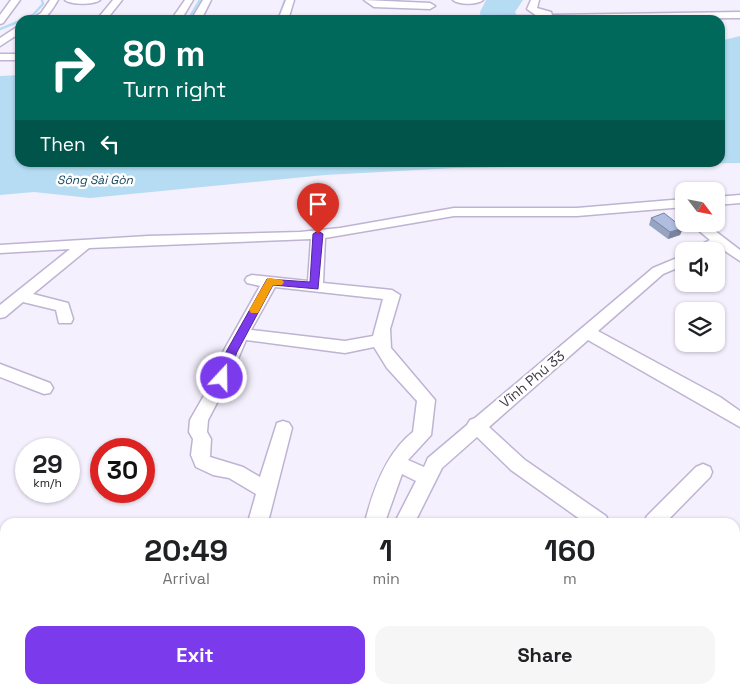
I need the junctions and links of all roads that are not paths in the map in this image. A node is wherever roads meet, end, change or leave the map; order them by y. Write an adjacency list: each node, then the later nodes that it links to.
1 (16, 0): 14 (street)
2 (54, 0): 15 (street)
3 (69, 0): 4 (street)
4 (96, 0)
5 (118, 0): 16 (street)
6 (189, 0): 17 (street)
7 (207, 0): 18 (street)
8 (290, 0): 19 (street)
9 (368, 0): 13 (street)
10 (457, 0): 11 (street)
11 (479, 0)
12 (535, 0): 20 (street)
13 (430, 6)
14 (2, 15)
15 (44, 15)
16 (106, 15)
17 (179, 15)
18 (199, 15)
19 (286, 15)
20 (574, 15)
21 (616, 15): 22 (street)
22 (740, 15)
23 (15, 32): 24 (street)
24 (0, 43)
25 (0, 57): 26 (street)
26 (15, 57)
27 (740, 199): 28 (street)
28 (725, 200)
29 (675, 206): 31 (street)
30 (707, 232): 32 (street)
31 (318, 234): 33 (street); 40 (street)
32 (718, 242)
33 (79, 245): 35 (street); 41 (street)
34 (725, 247): 36 (street)
35 (0, 249)
36 (740, 257)
37 (675, 262): 44 (street, Vĩnh Phú 33)
38 (252, 280): 39 (street)
39 (270, 282): 40 (street); 45 (street)
40 (315, 286): 46 (street)
41 (22, 297): 42 (street); 43 (street)
42 (0, 313)
43 (65, 319)
44 (587, 332): 49 (street); 50 (street, Vĩnh Phú 33)
45 (241, 334): 46 (street); 55 (street)
46 (381, 340): 52 (street)
47 (0, 370): 48 (street)
48 (44, 388)
49 (740, 420)
50 (476, 425): 54 (street, Vĩnh Phú 33); 59 (street)
51 (283, 428): 55 (street)
52 (397, 464): 54 (street); 57 (street)
53 (703, 472): 60 (street)
54 (422, 475): 58 (street, Vĩnh Phú 33)
55 (266, 491): 56 (street)
56 (259, 518)
57 (376, 518)
58 (406, 518)
59 (593, 518)
60 (658, 518)

